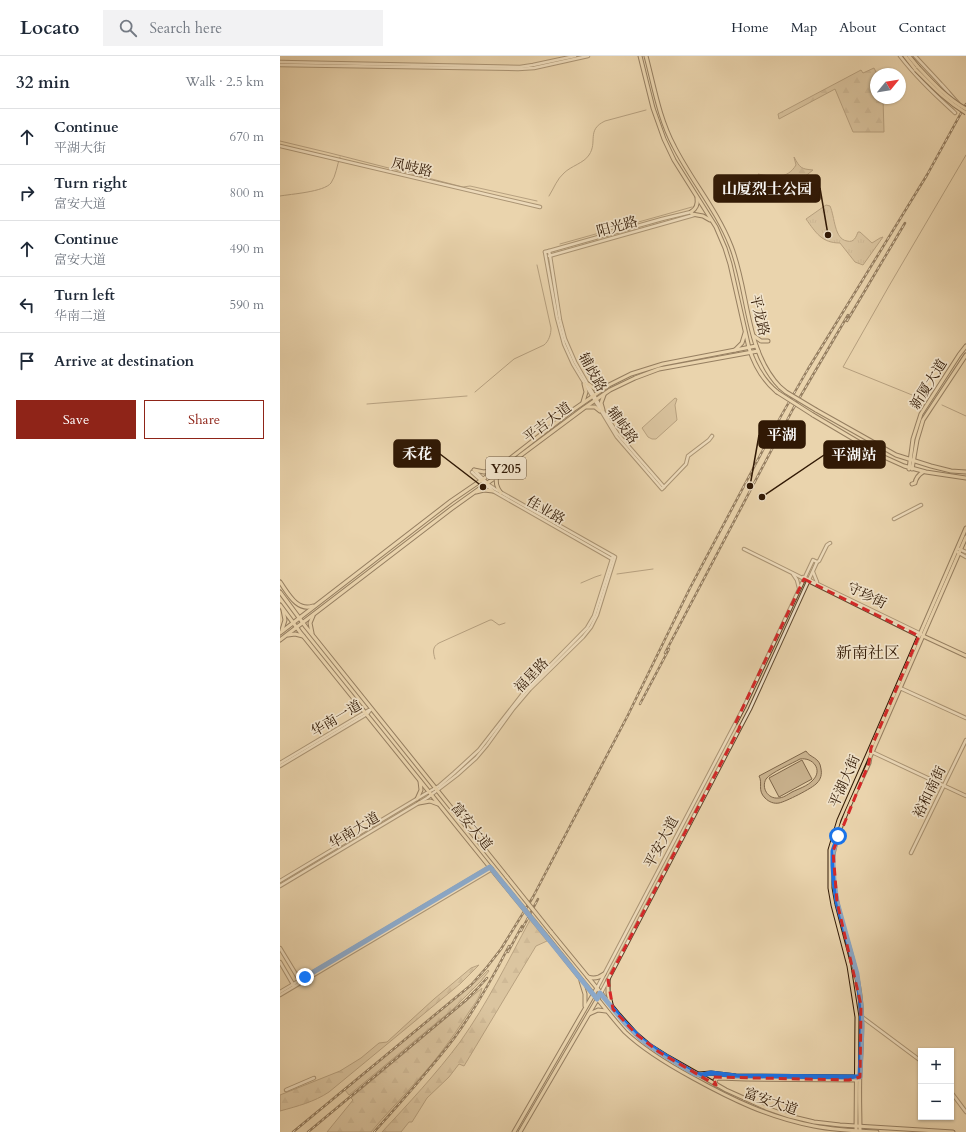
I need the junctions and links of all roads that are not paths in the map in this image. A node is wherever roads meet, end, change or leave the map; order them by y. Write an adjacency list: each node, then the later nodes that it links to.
1 (575, 56): 9 (street)
2 (588, 56): 9 (street)
3 (646, 56): 24 (main road, 平龙路)
4 (900, 56): 13 (street)
5 (905, 56): 10 (main road)
6 (909, 56): 10 (main road)
7 (915, 56): 11 (street)
8 (640, 57): 16 (main road, 平龙路)
9 (280, 64)
10 (917, 68): 12 (main road, bridge); 14 (main road, bridge)
11 (960, 104)
12 (966, 109)
13 (955, 113)
14 (966, 113)
15 (280, 146): 17 (street, 凤岐路)
16 (696, 195): 18 (main road); 20 (main road, 平龙路)
17 (540, 207)
18 (691, 212): 19 (main road); 21 (street, 阳光路)
19 (694, 215): 20 (main road); 22 (street, 阳光路)
20 (713, 222): 23 (main road, 平龙路)
21 (547, 252): 22 (street, 辅歧路)
22 (548, 256): 33 (street, 辅歧路)
23 (745, 329): 28 (main road, 平龙路); 30 (main road)
24 (753, 333): 25 (main road); 26 (main road, 平龙路)
25 (768, 341)
26 (756, 346): 28 (main road, 平吉大道 / Y205); 29 (main road, 平龙路)
27 (966, 346): 42 (main road, 新厦大道)
28 (750, 348): 30 (main road, 平吉大道 / Y205); 31 (main road, 平龙路)
29 (758, 350): 31 (main road, 平吉大道 / Y205); 42 (main road, 平龙路, bridge)
30 (732, 351): 34 (main road, 平吉大道 / Y205)
31 (751, 352): 35 (main road, 平吉大道 / Y205); 46 (main road, 平龙路, bridge)
32 (966, 355): 42 (main road, 新厦大道)
33 (586, 384): 34 (main road); 36 (street, 辅歧路); 38 (main road)
34 (604, 388): 36 (main road, 平吉大道 / Y205)
35 (607, 392): 37 (main road, 平吉大道 / Y205); 40 (main road)
36 (593, 396): 37 (street, 辅岐路); 38 (main road, 平吉大道 / Y205)
37 (595, 400): 39 (main road, 平吉大道 / Y205); 40 (street, 辅岐路)
38 (580, 405): 43 (main road, 平吉大道 / Y205)
39 (584, 408): 40 (main road); 44 (main road, 平吉大道 / Y205)
40 (602, 411): 41 (street, 辅歧路)
41 (712, 436)
42 (912, 461): 46 (main road, 新厦大道); 49 (main road, 平龙路)
43 (503, 464): 44 (main road); 45 (main road, 平吉大道 / Y205)
44 (506, 468): 50 (main road, 平吉大道 / Y205)
45 (496, 469): 47 (main road); 52 (main road, 平吉大道 / Y205)
46 (910, 469): 48 (main road, 平龙路)
47 (473, 471): 52 (street, 佳业路)
48 (926, 472): 51 (main road, 平龙路); 53 (main road)
49 (966, 472)
50 (498, 475): 54 (main road, 平吉大道 / Y205); 56 (main road)
51 (966, 478)
52 (481, 480): 54 (street, 佳业路); 57 (main road, 平吉大道 / Y205)
53 (913, 483)
54 (486, 484): 55 (street, 佳业路); 56 (street, 佳业路); 58 (main road, 平吉大道 / Y205)
55 (493, 491): 58 (main road); 70 (street, 佳业路)
56 (501, 493): 70 (street, 佳业路)
57 (461, 494): 59 (main road); 83 (main road, 平吉大道 / Y205)
58 (471, 494): 59 (main road, 平吉大道 / Y205)
59 (465, 499): 85 (main road, 平吉大道 / Y205)
60 (921, 505): 61 (street)
61 (894, 519)
62 (966, 528): 66 (main road, 平湖大街)
63 (966, 536): 66 (main road, 平湖大街)
64 (828, 544): 71 (street, 平安大道)
65 (744, 549): 72 (street, 守珍街)
66 (959, 549): 67 (street); 68 (main road, 平湖大街); 91 (main road, 平湖大街)
67 (966, 552)
68 (959, 553): 69 (street); 91 (main road, 平湖大街)
69 (966, 557)
70 (613, 558): 114 (street, 福星路)
71 (817, 562): 73 (street, 平安大道); 74 (street, 平安大道)
72 (792, 572): 74 (street, 守珍街); 79 (street)
73 (813, 572): 75 (street, 平安大道); 77 (street)
74 (804, 578): 75 (street, 守珍街); 79 (street, 平安大道)
75 (809, 580): 77 (street, 守珍街); 80 (street, 平安大道)
76 (280, 582): 83 (main road)
77 (817, 585): 80 (street); 91 (street, 守珍街)
78 (280, 589): 82 (main road)
79 (799, 589): 105 (street, 平安大道)
80 (804, 590): 106 (street, 平安大道)
81 (280, 592): 82 (main road, 富安大道)
82 (284, 598): 86 (main road, 富安大道)
83 (317, 605): 86 (main road, 平吉大道 / Y205)
84 (281, 606): 87 (main road, 富安大道); 90 (main road)
85 (314, 615): 88 (main road, 平吉大道 / Y205); 93 (main road)
86 (299, 618): 87 (main road, 平吉大道 / Y205); 88 (main road, 富安大道)
87 (293, 622): 89 (main road, 富安大道); 90 (main road, 平吉大道 / Y205)
88 (303, 623): 89 (main road, 平吉大道 / Y205); 93 (main road, 富安大道)
89 (297, 627): 92 (main road, 平吉大道 / Y205); 94 (main road, 富安大道)
90 (280, 632)
91 (921, 635): 96 (main road, 守珍街); 97 (main road, 平湖大街); 108 (main road, 平湖大街)
92 (285, 636): 94 (main road); 95 (main road, 平吉大道 / Y205)
93 (314, 637): 98 (main road, 富安大道)
94 (306, 638): 99 (main road, 富安大道)
95 (280, 640)
96 (966, 656)
97 (900, 688): 102 (street); 108 (main road, 平湖大街)
98 (364, 699): 99 (main road); 100 (main road, 富安大道)
99 (358, 704): 101 (main road, 富安大道)
100 (372, 709): 101 (street, 华南一道); 103 (main road, 富安大道)
101 (366, 713): 104 (main road, 富安大道); 110 (street, 华南一道)
102 (966, 718)
103 (380, 719): 104 (main road); 109 (main road, 富安大道)
104 (375, 724): 111 (main road, 富安大道)
105 (734, 724): 106 (street); 127 (street, 平安大道)
106 (740, 727): 130 (street, 平安大道)
107 (966, 740): 113 (street, 裕和南街)
108 (872, 750): 113 (street); 143 (main road, 平湖大街); 147 (main road, 平湖大街)
109 (413, 761): 111 (main road); 114 (main road, 富安大道)
110 (280, 765)
111 (408, 765): 112 (main road, 富安大道)
112 (418, 778): 115 (main road, 富安大道); 117 (main road)
113 (944, 785): 116 (street); 121 (street, 裕和南街)
114 (436, 789): 115 (street, 华南大道); 119 (main road, 富安大道)
115 (431, 793): 117 (street, 华南大道); 118 (main road, 富安大道)
116 (966, 796)
117 (418, 801): 118 (main road); 123 (street, 华南大道); 124 (street, 华南大道)
118 (441, 806): 120 (main road, 富安大道)
119 (454, 811): 120 (main road); 128 (main road, 富安大道, bridge)
120 (449, 815): 122 (main road, 富安大道)
121 (911, 853)
122 (491, 868): 129 (main road, 富安大道, bridge); 131 (street)
123 (280, 881)
124 (280, 886)
125 (280, 948): 131 (street)
126 (280, 962): 132 (street)
127 (604, 974): 128 (main road); 133 (street, 平安大道)
128 (586, 976): 133 (main road, 富安大道)
129 (580, 977): 136 (main road, 富安大道); 139 (main road)
130 (608, 980): 135 (street, 平安大道); 140 (main road)
131 (300, 982): 132 (street)
132 (294, 985): 134 (street); 137 (street)
133 (597, 988): 135 (main road, 富安大道); 136 (main road, 平安大道)
134 (280, 992)
135 (600, 993): 138 (main road, 平安大道); 140 (main road, 富安大道)
136 (593, 994): 138 (main road, 富安大道); 139 (main road, 平安大道)
137 (280, 995)
138 (597, 999): 141 (main road, 富安大道); 142 (main road, 平安大道)
139 (585, 1009): 154 (main road, 平安大道)
140 (614, 1009): 145 (main road, 富安大道)
141 (608, 1012): 142 (main road); 153 (main road, 富安大道)
142 (588, 1016): 155 (main road, 平安大道)
143 (862, 1017): 144 (street); 147 (main road, 平湖大街)
144 (918, 1059)
145 (695, 1074): 147 (main road, 富安大道); 148 (main road, 富安大道)
146 (314, 1078): 149 (street)
147 (858, 1078): 148 (main road, 富安大道); 152 (main road, 平湖大街)
148 (716, 1085): 152 (main road, 富安大道)
149 (286, 1090)
150 (954, 1096): 151 (street)
151 (966, 1112)
152 (858, 1126): 153 (main road, 平湖大街); 157 (main road, 富安大道)
153 (858, 1131): 156 (main road, 富安大道)
154 (514, 1132)
155 (520, 1132)
156 (877, 1132)
157 (953, 1132)

